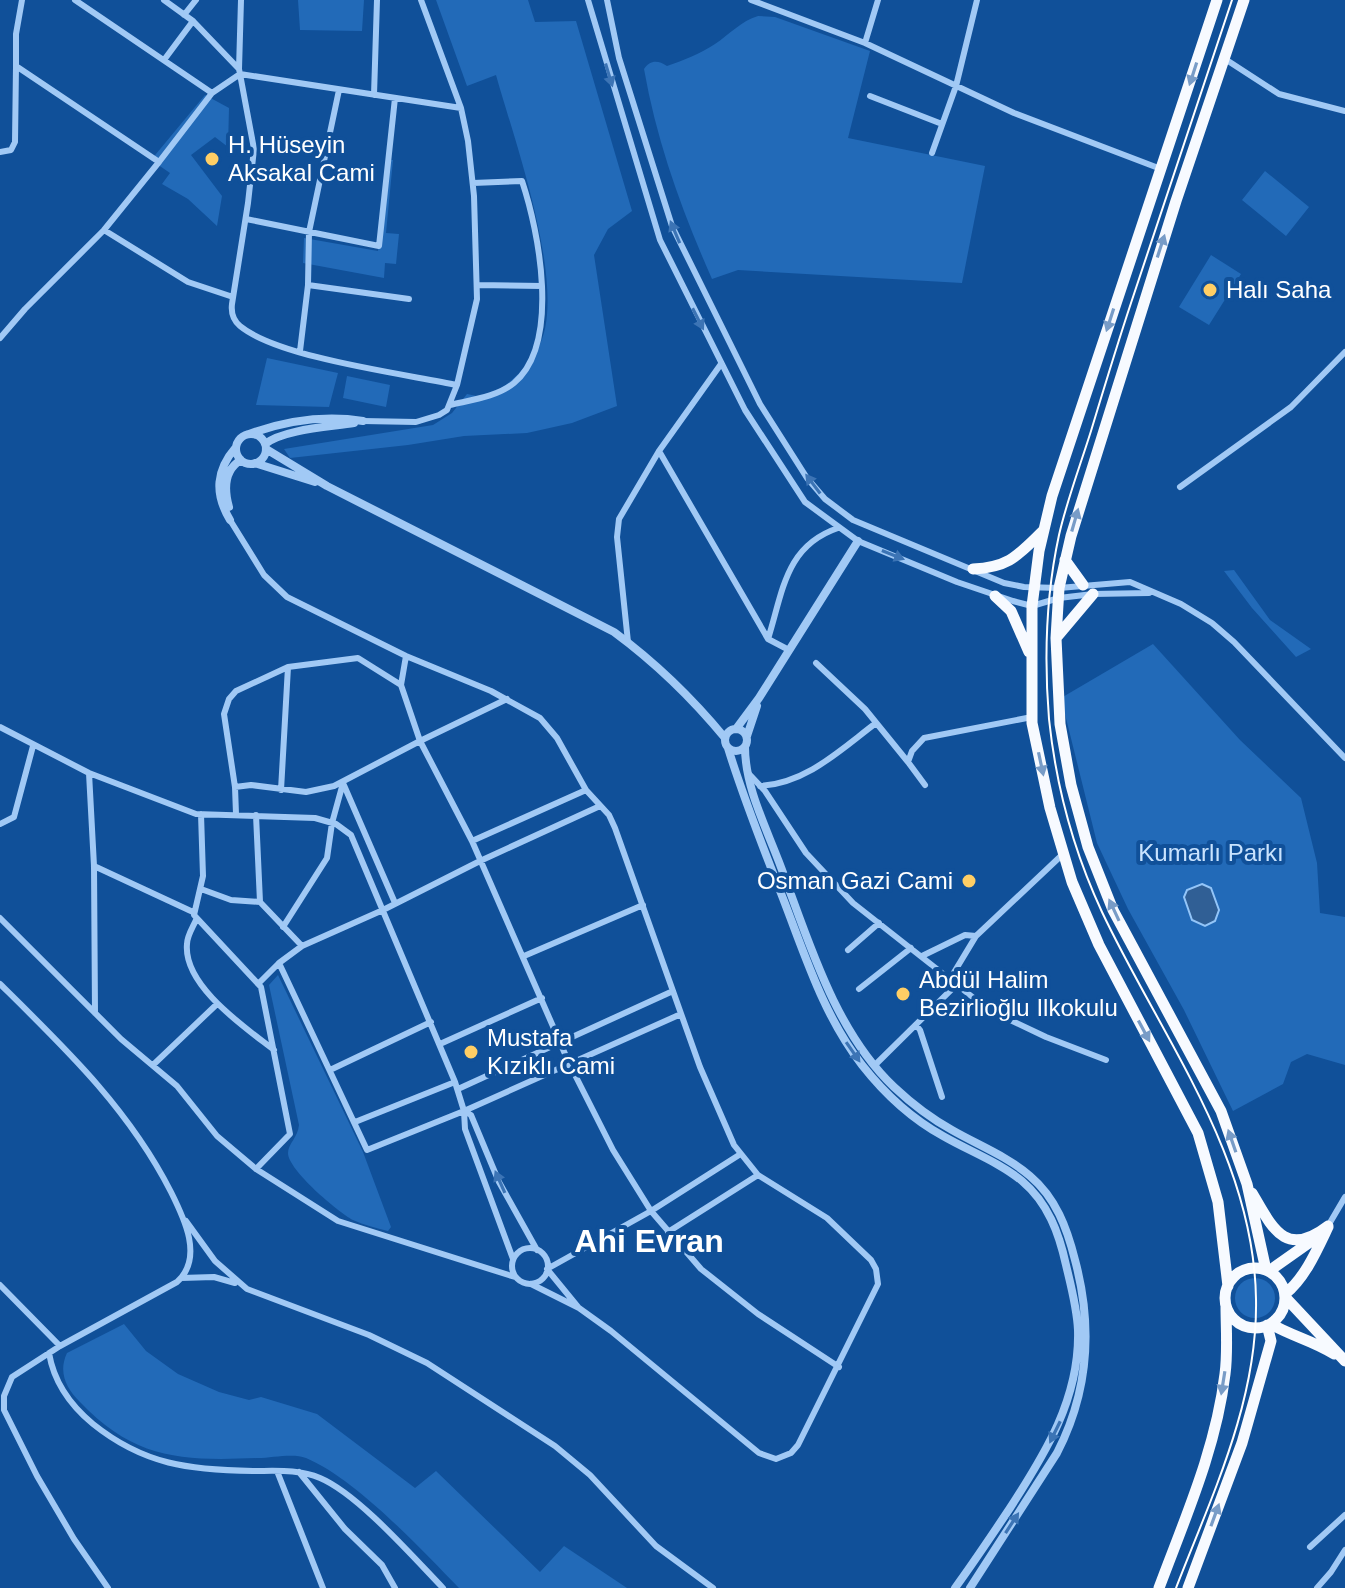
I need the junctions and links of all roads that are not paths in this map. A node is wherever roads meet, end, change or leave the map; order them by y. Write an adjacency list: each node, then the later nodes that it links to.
1 (22, 0): 20 (street)
2 (75, 0): 19 (street)
3 (164, 0): 15 (street)
4 (196, 0): 15 (street)
5 (241, 0): 21 (street)
6 (377, 0): 25 (street)
7 (421, 0): 28 (street)
8 (588, 0): 47 (street, one-way to 47)
9 (607, 0): 60 (street, one-way to 9)
10 (751, 0): 17 (street)
11 (878, 0): 17 (street)
12 (977, 0): 22 (street)
13 (1217, 0): 34 (highway, one-way to 34)
14 (1244, 0): 18 (highway)
15 (184, 15): 16 (street)
16 (193, 21): 19 (street); 21 (street)
17 (865, 43): 22 (street)
18 (1225, 59): 29 (street); 64 (highway, one-way to 18)
19 (164, 60): 24 (street)
20 (16, 66): 31 (street); 33 (street)
21 (240, 72): 23 (street); 24 (street); 36 (street)
22 (956, 86): 30 (street); 34 (street)
23 (339, 90): 25 (street); 38 (street)
24 (212, 93): 33 (street)
25 (374, 95): 27 (street)
26 (870, 96): 30 (street)
27 (395, 98): 28 (street); 38 (street)
28 (461, 108): 35 (street)
29 (1345, 111)
30 (942, 124): 32 (street)
31 (0, 152)
32 (932, 153)
33 (159, 162): 37 (street)
34 (1161, 169): 62 (highway, one-way to 62)
35 (473, 183): 40 (street); 41 (street)
36 (246, 219): 38 (street); 42 (street)
37 (104, 230): 42 (street); 44 (street)
38 (309, 232): 39 (street)
39 (308, 285): 43 (street); 45 (street)
40 (477, 285): 41 (street); 48 (street)
41 (542, 286): 49 (street)
42 (233, 297): 45 (street)
43 (409, 299)
44 (0, 338)
45 (300, 351): 48 (street)
46 (1345, 352): 58 (street)
47 (721, 364): 54 (street); 61 (street)
48 (457, 385): 49 (street)
49 (450, 405): 50 (street)
50 (363, 421): 51 (street); 52 (street)
51 (249, 434): 52 (street); 53 (street)
52 (266, 446): 56 (street); 57 (street)
53 (236, 447): 55 (street); 59 (street)
54 (659, 451): 74 (street); 75 (street)
55 (241, 460): 56 (street); 59 (street)
56 (254, 463): 57 (street)
57 (327, 486): 75 (street)
58 (1180, 487)
59 (230, 520): 77 (street)
60 (869, 527): 63 (street); 65 (street)
61 (838, 528): 63 (street); 74 (street)
62 (1044, 530): 65 (highway); 67 (highway)
63 (858, 541): 71 (street, one-way to 71); 76 (street)
64 (1065, 560): 66 (highway); 68 (highway)
65 (973, 569): 67 (street)
66 (1083, 585): 68 (street); 69 (street)
67 (1034, 588): 68 (street); 72 (highway)
68 (1059, 593): 70 (street); 72 (street); 73 (highway)
69 (1151, 593): 70 (street); 94 (street)
70 (1093, 594): 73 (highway)
71 (995, 596): 72 (street); 78 (highway)
72 (1032, 606): 78 (highway)
73 (1056, 638): 159 (highway, one-way to 73)
74 (768, 639): 76 (street)
75 (628, 642): 89 (street)
76 (789, 650): 82 (street)
77 (406, 656): 81 (street); 83 (street)
78 (1032, 659): 84 (highway)
79 (816, 663): 85 (street)
80 (288, 667): 81 (street); 101 (street); 102 (street)
81 (401, 685): 90 (street)
82 (759, 698): 87 (street); 88 (street)
83 (507, 699): 90 (street); 103 (street)
84 (1032, 717): 95 (street); 111 (highway, one-way to 111)
85 (876, 723): 95 (street); 100 (street)
86 (0, 727): 91 (street)
87 (736, 729): 88 (street); 89 (street)
88 (747, 736): 92 (street)
89 (725, 738): 93 (street)
90 (420, 741): 98 (street); 110 (street)
91 (33, 746): 97 (street); 109 (street)
92 (745, 747): 93 (street); 96 (street)
93 (728, 748): 151 (street, one-way to 151)
94 (1345, 758)
95 (908, 762): 99 (street)
96 (747, 772): 100 (street); 149 (street)
97 (89, 773): 105 (street); 113 (street)
98 (343, 783): 102 (street); 108 (street); 116 (street)
99 (925, 785)
100 (760, 786): 122 (street)
101 (235, 787): 102 (street); 106 (street)
102 (281, 790)
103 (586, 790): 104 (street); 110 (street)
104 (600, 806): 112 (street); 117 (street)
105 (201, 814): 106 (street); 114 (street)
106 (236, 814): 107 (street)
107 (256, 815): 108 (street); 115 (street)
108 (332, 823): 118 (street); 123 (street)
109 (0, 824)
110 (472, 841): 112 (street)
111 (1063, 854): 124 (street); 174 (highway, one-way to 174)
112 (480, 861): 116 (street); 128 (street)
113 (94, 866): 119 (street); 139 (street)
114 (201, 889): 115 (street); 119 (street)
115 (260, 902): 123 (street)
116 (395, 903): 118 (street)
117 (643, 905): 128 (street); 136 (street)
118 (383, 910): 125 (street); 141 (street)
119 (193, 912): 121 (street)
120 (0, 918): 139 (street)
121 (196, 920): 133 (street); 138 (street)
122 (879, 923): 126 (street); 127 (street)
123 (283, 927): 125 (street)
124 (976, 936): 129 (street); 131 (street)
125 (302, 946): 130 (street)
126 (911, 948): 129 (street); 135 (street)
127 (848, 950)
128 (524, 956): 137 (street)
129 (922, 956): 131 (street)
130 (279, 963): 133 (street); 150 (street)
131 (950, 979): 134 (street)
132 (0, 984): 162 (street)
133 (258, 984): 145 (street)
134 (957, 984): 142 (street); 146 (street)
135 (859, 989)
136 (673, 991): 140 (street); 143 (street)
137 (542, 998): 143 (street); 144 (street)
138 (216, 1005): 145 (street); 148 (street)
139 (95, 1013): 148 (street)
140 (681, 1014): 147 (street); 156 (street)
141 (431, 1022): 144 (street); 150 (street)
142 (916, 1025): 149 (street); 153 (street)
143 (561, 1042): 147 (street); 152 (street)
144 (440, 1044): 152 (street)
145 (274, 1050): 157 (street)
146 (1106, 1060)
147 (569, 1063): 154 (street); 161 (street)
148 (153, 1065): 157 (street)
149 (875, 1065): 151 (street)
150 (330, 1070): 155 (street)
151 (884, 1083): 193 (street, one-way to 193); 194 (street, one-way to 151)
152 (456, 1086): 154 (street); 155 (street)
153 (942, 1097)
154 (464, 1111): 155 (street); 165 (street, one-way to 154); 166 (street)
155 (355, 1122)
156 (739, 1155): 158 (street); 161 (street)
157 (256, 1169): 169 (street)
158 (758, 1175): 164 (street); 182 (street)
159 (1247, 1184): 163 (highway); 168 (highway)
160 (1345, 1197): 163 (street)
161 (651, 1211): 164 (street); 167 (street)
162 (183, 1214): 170 (street); 171 (street)
163 (1328, 1226): 168 (highway); 175 (highway)
164 (668, 1232): 182 (street)
165 (537, 1250): 166 (street); 167 (street)
166 (513, 1259): 169 (street)
167 (547, 1269): 172 (street); 177 (street)
168 (1268, 1271): 174 (highway); 175 (highway)
169 (515, 1277): 172 (street)
170 (181, 1278): 171 (street); 179 (street)
171 (239, 1284): 192 (street)
172 (531, 1284): 177 (street)
173 (0, 1285): 179 (street)
174 (1228, 1286): 176 (highway)
175 (1285, 1296): 178 (highway); 181 (highway)
176 (1226, 1306): 178 (highway); 195 (highway, one-way to 195)
177 (579, 1308): 182 (street)
178 (1269, 1324): 181 (highway); 196 (highway, one-way to 178)
179 (60, 1346): 180 (street)
180 (49, 1353): 183 (street); 188 (street)
181 (1345, 1362)
182 (839, 1367)
183 (277, 1471): 184 (street); 189 (street)
184 (299, 1472): 190 (street); 191 (street)
185 (1345, 1515): 186 (street)
186 (1310, 1547)
187 (1345, 1550): 197 (street)
188 (108, 1588)
189 (323, 1588)
190 (395, 1588)
191 (443, 1588)
192 (713, 1588)
193 (955, 1588)
194 (970, 1588)
195 (1159, 1588)
196 (1188, 1588)
197 (1317, 1588)

